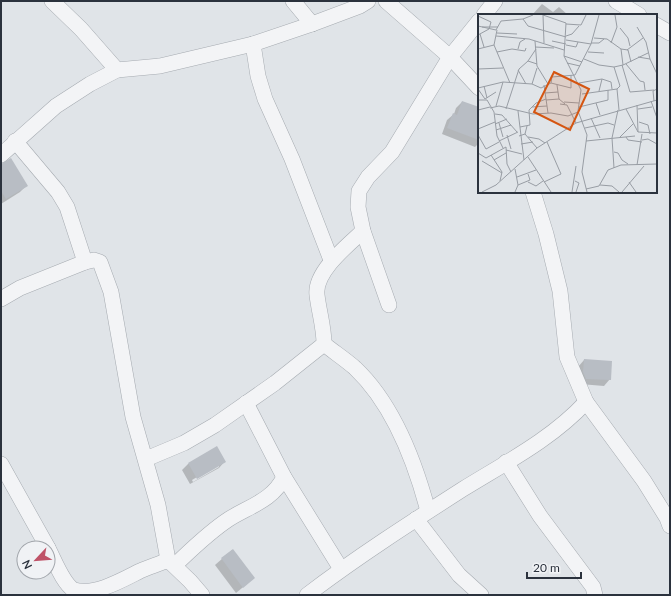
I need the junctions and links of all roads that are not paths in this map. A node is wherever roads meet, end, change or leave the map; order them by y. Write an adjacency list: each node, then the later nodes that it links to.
1 (52, 1): 15 (street)
2 (293, 1): 10 (street)
3 (368, 1): 10 (street)
4 (386, 1): 14 (street)
5 (495, 1): 7 (street)
6 (616, 1): 8 (street)
7 (485, 14)
8 (637, 14)
9 (478, 22): 14 (street)
10 (312, 24): 13 (street)
11 (657, 26): 12 (street)
12 (670, 33)
13 (254, 44): 15 (street); 21 (street)
14 (450, 56): 16 (street); 20 (street)
15 (117, 70): 17 (street)
16 (478, 87)
17 (15, 141): 18 (street); 22 (street)
18 (1, 155)
19 (533, 193): 26 (street)
20 (363, 231): 21 (street); 24 (street)
21 (331, 260): 25 (street)
22 (85, 262): 23 (street); 28 (street)
23 (1, 299)
24 (389, 305)
25 (324, 344): 27 (street); 32 (street)
26 (586, 402): 29 (street); 33 (street)
27 (246, 403): 28 (street); 31 (street)
28 (146, 459): 35 (street)
29 (506, 462): 32 (street); 41 (street)
30 (1, 464): 34 (street)
31 (284, 477): 35 (street); 37 (street)
32 (422, 515): 37 (street); 40 (street)
33 (670, 526)
34 (44, 540)
35 (172, 563): 36 (street); 38 (street)
36 (56, 564)
37 (341, 569): 39 (street)
38 (202, 595)
39 (307, 595)
40 (481, 595)
41 (595, 595)

